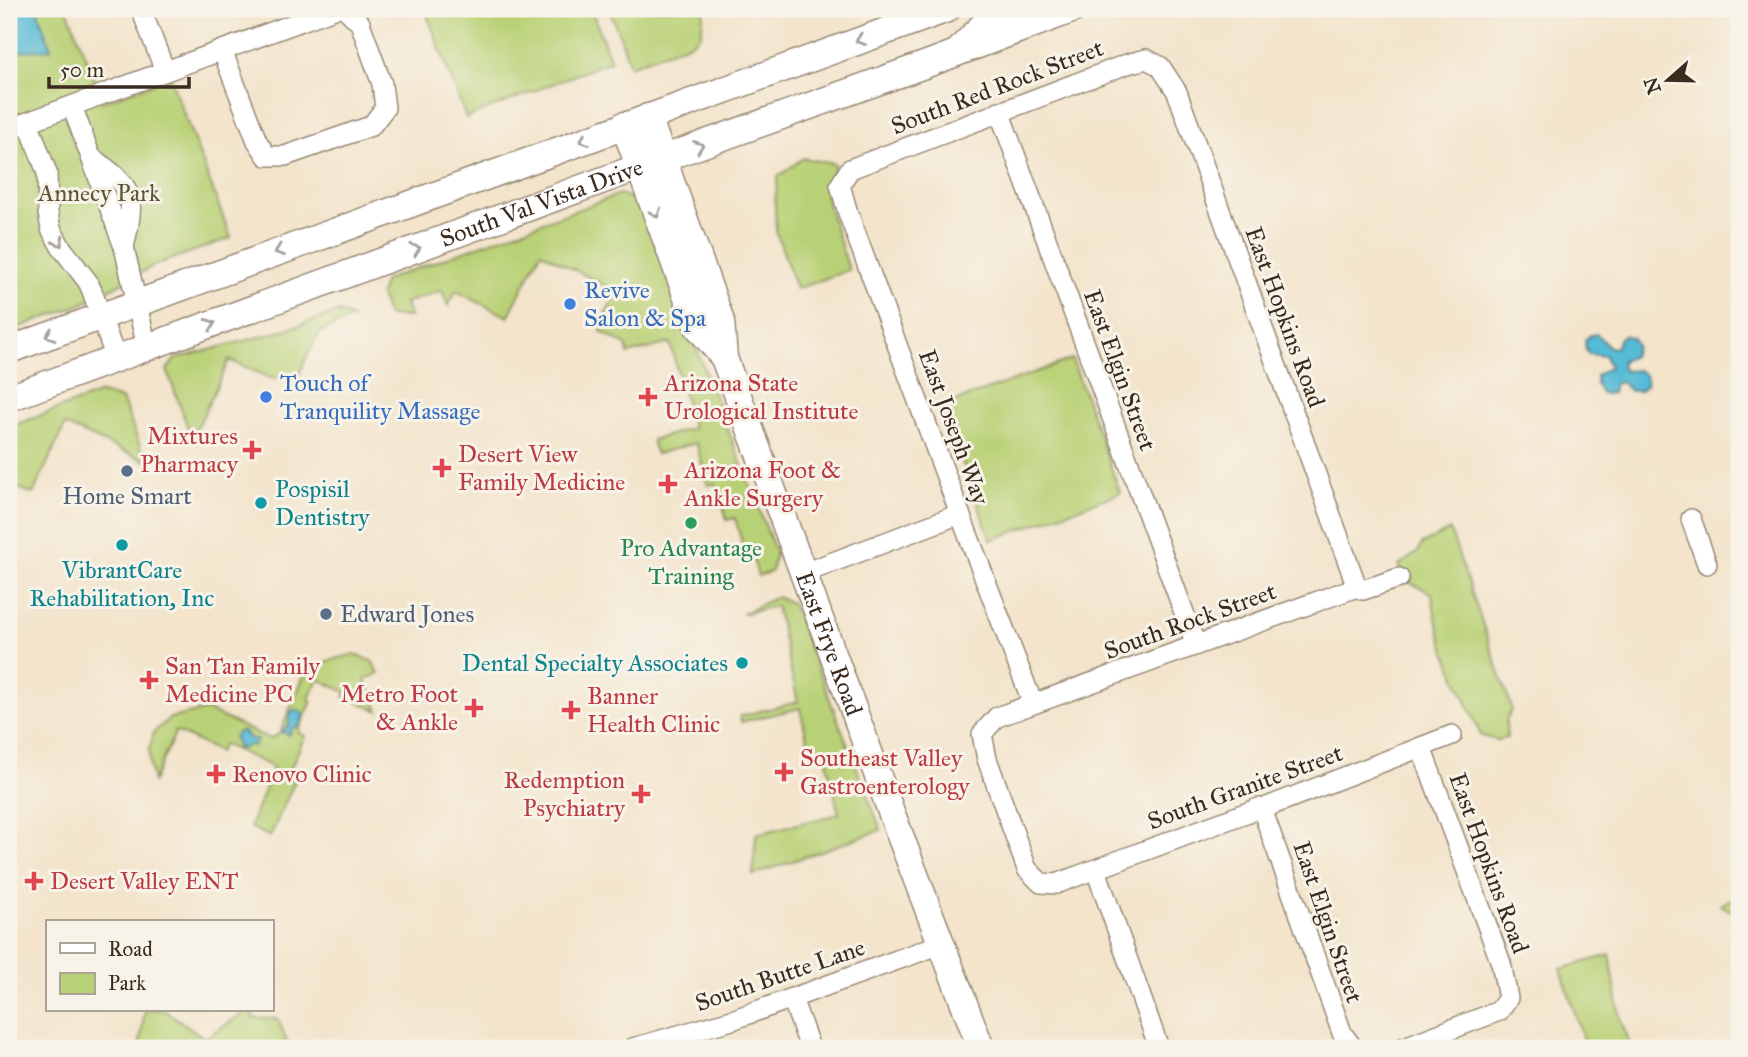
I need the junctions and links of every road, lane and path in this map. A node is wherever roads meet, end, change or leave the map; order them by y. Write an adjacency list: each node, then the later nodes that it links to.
1 (141, 9): 10 (street)
2 (334, 9): 7 (street)
3 (346, 9): 7 (street)
4 (947, 9): 13 (main road, South Val Vista Drive, one-way to 13)
5 (1012, 9): 8 (main road)
6 (1074, 9): 8 (main road, South Val Vista Drive)
7 (222, 50): 10 (street)
8 (955, 53): 16 (main road, South Val Vista Drive, one-way to 8)
9 (1160, 66): 12 (street, South Red Rock Street); 29 (street, East Hopkins Road)
10 (165, 71): 11 (street)
11 (72, 106): 14 (street); 18 (street)
12 (999, 111): 17 (street, South Red Rock Street); 30 (street, East Elgin Street)
13 (636, 121): 16 (main road, East Frye Road); 18 (main road, South Val Vista Drive, one-way to 18)
14 (28, 122): 15 (street); 19 (street, one-way to 19)
15 (9, 129)
16 (651, 163): 20 (main road, South Val Vista Drive, one-way to 16); 27 (main road, East Frye Road)
17 (850, 169): 24 (street, East Joseph Way)
18 (137, 303): 19 (main road, South Val Vista Drive); 20 (street)
19 (100, 316): 21 (main road, South Val Vista Drive, one-way to 21); 22 (street)
20 (147, 348): 22 (main road, South Val Vista Drive)
21 (9, 350)
22 (116, 359): 23 (main road, South Val Vista Drive)
23 (9, 398)
24 (960, 514): 27 (street); 31 (street, East Joseph Way)
25 (1691, 519): 26 (street)
26 (1707, 564)
27 (804, 573): 37 (main road, East Frye Road)
28 (1399, 578): 29 (street, South Rock Street)
29 (1357, 587): 30 (street, South Rock Street)
30 (1196, 645): 31 (street, South Rock Street)
31 (1033, 704): 36 (street, South Rock Street)
32 (1452, 736): 33 (street, South Granite Street)
33 (1421, 747): 34 (street, South Granite Street); 44 (street, East Hopkins Road)
34 (1262, 808): 35 (street, South Granite Street); 43 (street, East Elgin Street)
35 (1096, 870): 36 (street, South Granite Street); 42 (street)
36 (1056, 884)
37 (941, 944): 38 (street, South Butte Lane); 41 (main road, East Frye Road)
38 (792, 998): 39 (street, South Butte Lane); 40 (street)
39 (634, 1048)
40 (810, 1048)
41 (981, 1048)
42 (1159, 1048)
43 (1353, 1048)
44 (1402, 1048)

